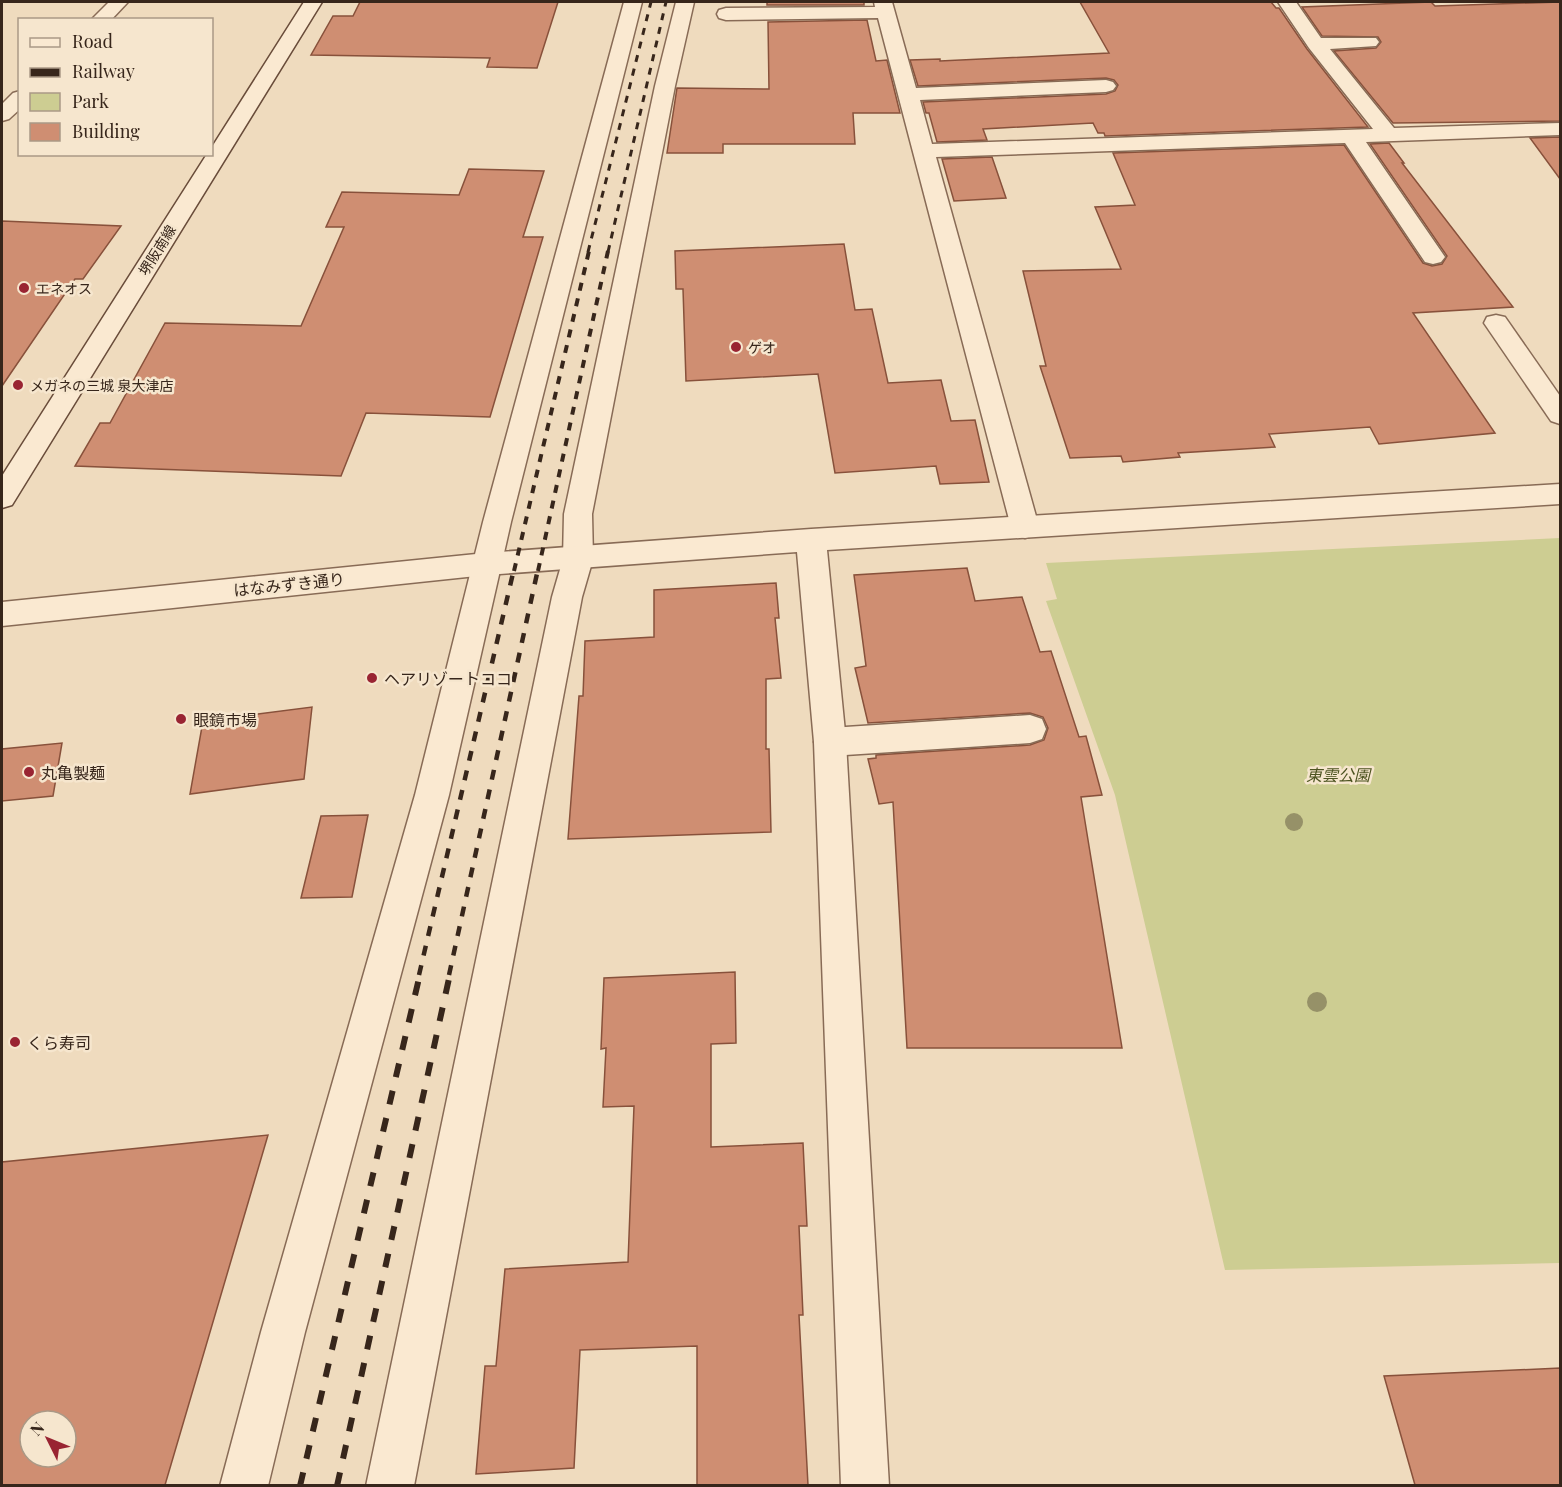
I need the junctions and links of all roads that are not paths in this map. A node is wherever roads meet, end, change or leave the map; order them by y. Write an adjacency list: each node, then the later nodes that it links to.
1 (119, 2): 8 (street)
2 (313, 2): 23 (street, 堺阪南線)
3 (633, 2): 27 (street)
4 (685, 2): 26 (street)
5 (1287, 2): 10 (street)
6 (884, 7): 7 (street); 12 (street)
7 (726, 15)
8 (102, 18)
9 (1369, 42): 10 (street)
10 (1316, 44): 16 (street)
11 (1106, 86): 12 (street)
12 (908, 94): 18 (street)
13 (18, 99): 14 (street)
14 (2, 115)
15 (1560, 129): 16 (street)
16 (1388, 135): 17 (street)
17 (1351, 136): 18 (street); 19 (street)
18 (924, 152): 24 (street)
19 (1433, 257)
20 (1496, 323): 21 (street)
21 (1560, 415)
22 (1560, 494): 24 (street, はなみずき通り)
23 (2, 498)
24 (1025, 527): 25 (street, はなみずき通り)
25 (811, 540): 26 (street, はなみずき通り); 30 (street)
26 (578, 559): 27 (street, はなみずき通り); 32 (street)
27 (486, 564): 28 (street, はなみずき通り); 31 (street)
28 (2, 614)
29 (1030, 729): 30 (street)
30 (830, 742): 33 (street)
31 (244, 1485)
32 (390, 1485)
33 (866, 1485)

